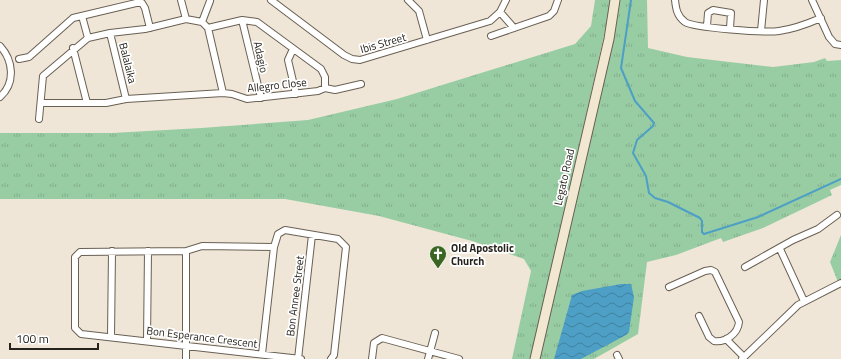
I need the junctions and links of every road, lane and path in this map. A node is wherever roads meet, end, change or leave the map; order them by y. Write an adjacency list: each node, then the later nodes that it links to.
1 (181, 0): 14 (street)
2 (210, 0): 16 (street)
3 (271, 0): 26 (street, Ibis Street)
4 (408, 0): 26 (street)
5 (506, 0): 11 (street, Ibis Street)
6 (558, 0): 20 (street)
7 (615, 0): 68 (street, Legato Road)
8 (676, 0): 17 (street)
9 (764, 0): 22 (street)
10 (812, 0): 13 (street)
11 (500, 12): 20 (street); 26 (street, Ibis Street)
12 (82, 16): 18 (street); 25 (street); 31 (street)
13 (821, 18): 22 (street); 27 (street)
14 (186, 19): 16 (street); 18 (street)
15 (242, 20): 19 (street, Allegro Close); 30 (street, Allegro Close); 38 (street, Adagio)
16 (202, 22): 19 (street)
17 (707, 26): 21 (street); 21 (street)
18 (150, 28): 23 (street)
19 (208, 28): 34 (street)
20 (514, 28): 24 (street)
21 (730, 28): 22 (street)
22 (761, 31)
23 (110, 33): 25 (street); 37 (street, Balalaika)
24 (490, 36)
25 (88, 38): 29 (street)
26 (428, 40)
27 (838, 44)
28 (0, 46): 36 (street)
29 (73, 48): 39 (street); 40 (street)
30 (293, 49): 33 (street, Allegro Close); 35 (street)
31 (19, 59)
32 (361, 84): 33 (street)
33 (325, 88): 35 (street, Allegro Close)
34 (223, 94): 37 (street, Allegro Close); 38 (street, Allegro Close)
35 (296, 94): 38 (street, Allegro Close)
36 (0, 97)
37 (126, 98): 40 (street, Allegro Close)
38 (261, 98)
39 (42, 103): 40 (street, Allegro Close); 41 (street)
40 (87, 103)
41 (39, 119)
42 (837, 215): 45 (street)
43 (312, 235): 44 (street); 63 (street, Bon Annee Street); 64 (street)
44 (274, 247): 48 (street, Bon Esperance Crescent); 60 (street)
45 (780, 249): 49 (street); 52 (street)
46 (112, 251): 47 (street, Bon Esperance Crescent); 55 (street); 55 (street, Bon Esperance Crescent)
47 (148, 251): 48 (street, Bon Esperance Crescent); 57 (street)
48 (186, 251): 58 (street)
49 (745, 267)
50 (841, 283): 52 (street)
51 (670, 287): 56 (street)
52 (804, 301): 61 (street)
53 (699, 316): 56 (street)
54 (435, 333): 59 (street)
55 (111, 337): 57 (street, Bon Esperance Crescent)
56 (726, 339): 61 (street)
57 (147, 341): 58 (street, Bon Esperance Crescent)
58 (186, 345): 60 (street, Bon Esperance Crescent); 62 (street)
59 (431, 352): 65 (street); 66 (street); 67 (street)
60 (262, 354): 63 (street, Bon Esperance Crescent)
61 (743, 358)
62 (186, 359)
63 (299, 359)
64 (331, 359)
65 (372, 359)
66 (428, 359)
67 (459, 359)
68 (535, 359)

